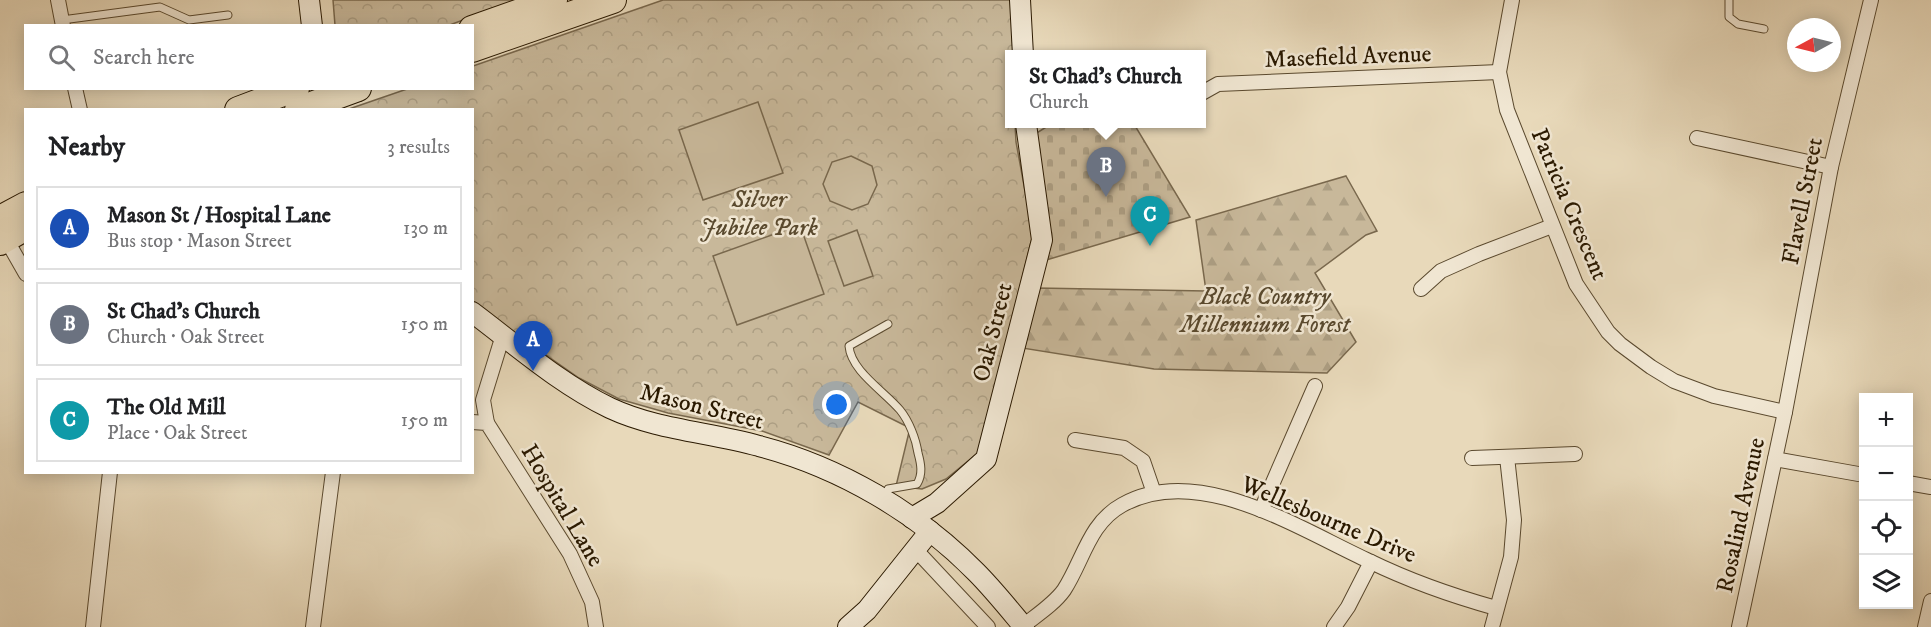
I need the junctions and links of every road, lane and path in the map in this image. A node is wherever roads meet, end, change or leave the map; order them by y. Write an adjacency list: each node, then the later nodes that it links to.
1 (58, 0): 10 (street)
2 (309, 0): 11 (street)
3 (554, 0): 12 (highway)
4 (613, 0): 14 (highway)
5 (1020, 0): 15 (street)
6 (1512, 0): 16 (street, Patricia Crescent)
7 (1730, 0): 13 (lane)
8 (1871, 0): 27 (street, Flavell Street)
9 (228, 15): 10 (lane)
10 (62, 23)
11 (312, 24)
12 (474, 28)
13 (1764, 28)
14 (474, 48)
15 (1023, 50)
16 (1499, 72): 20 (street, Masefield Avenue); 29 (street, Patricia Crescent)
17 (75, 90): 22 (street)
18 (291, 90): 23 (highway)
19 (353, 90): 21 (highway)
20 (1206, 91)
21 (329, 99): 24 (highway)
22 (80, 108)
23 (243, 108)
24 (304, 108)
25 (1027, 128): 52 (street, Oak Street)
26 (1697, 138): 27 (street)
27 (1831, 167): 37 (street, Flavell Street)
28 (24, 208): 30 (highway)
29 (1552, 226): 32 (street); 37 (street, Patricia Crescent)
30 (8, 232): 31 (street)
31 (24, 269)
32 (1421, 289)
33 (474, 313): 35 (street, Mason Street)
34 (888, 324): 50 (lane)
35 (503, 335): 38 (street); 50 (street, Mason Street)
36 (1315, 386): 51 (street)
37 (1785, 412): 43 (street, Rosalind Avenue)
38 (480, 422): 61 (street, Hospital Lane)
39 (1075, 440): 49 (street)
40 (1575, 454): 41 (street)
41 (1507, 457): 42 (street); 57 (street)
42 (1472, 458)
43 (1774, 459): 46 (street); 67 (street, Rosalind Avenue)
44 (110, 474): 59 (street)
45 (333, 474): 60 (street)
46 (1859, 474)
47 (1913, 484): 48 (street)
48 (1931, 487)
49 (1154, 493): 51 (street, Wellesbourne Drive); 64 (street, Wellesbourne Drive)
50 (882, 499): 52 (street, Mason Street)
51 (1261, 510): 55 (street, Wellesbourne Drive)
52 (912, 518): 53 (street, Mason Street)
53 (930, 531): 54 (street); 64 (street, Mason Street)
54 (915, 549): 58 (street); 63 (street)
55 (1371, 562): 57 (street, Wellesbourne Drive); 65 (street)
56 (1931, 601): 68 (street)
57 (1496, 608): 66 (street)
58 (868, 619): 62 (street)
59 (93, 627)
60 (313, 627)
61 (596, 627)
62 (848, 627)
63 (988, 627)
64 (1024, 627)
65 (1334, 627)
66 (1492, 627)
67 (1739, 627)
68 (1925, 627)

